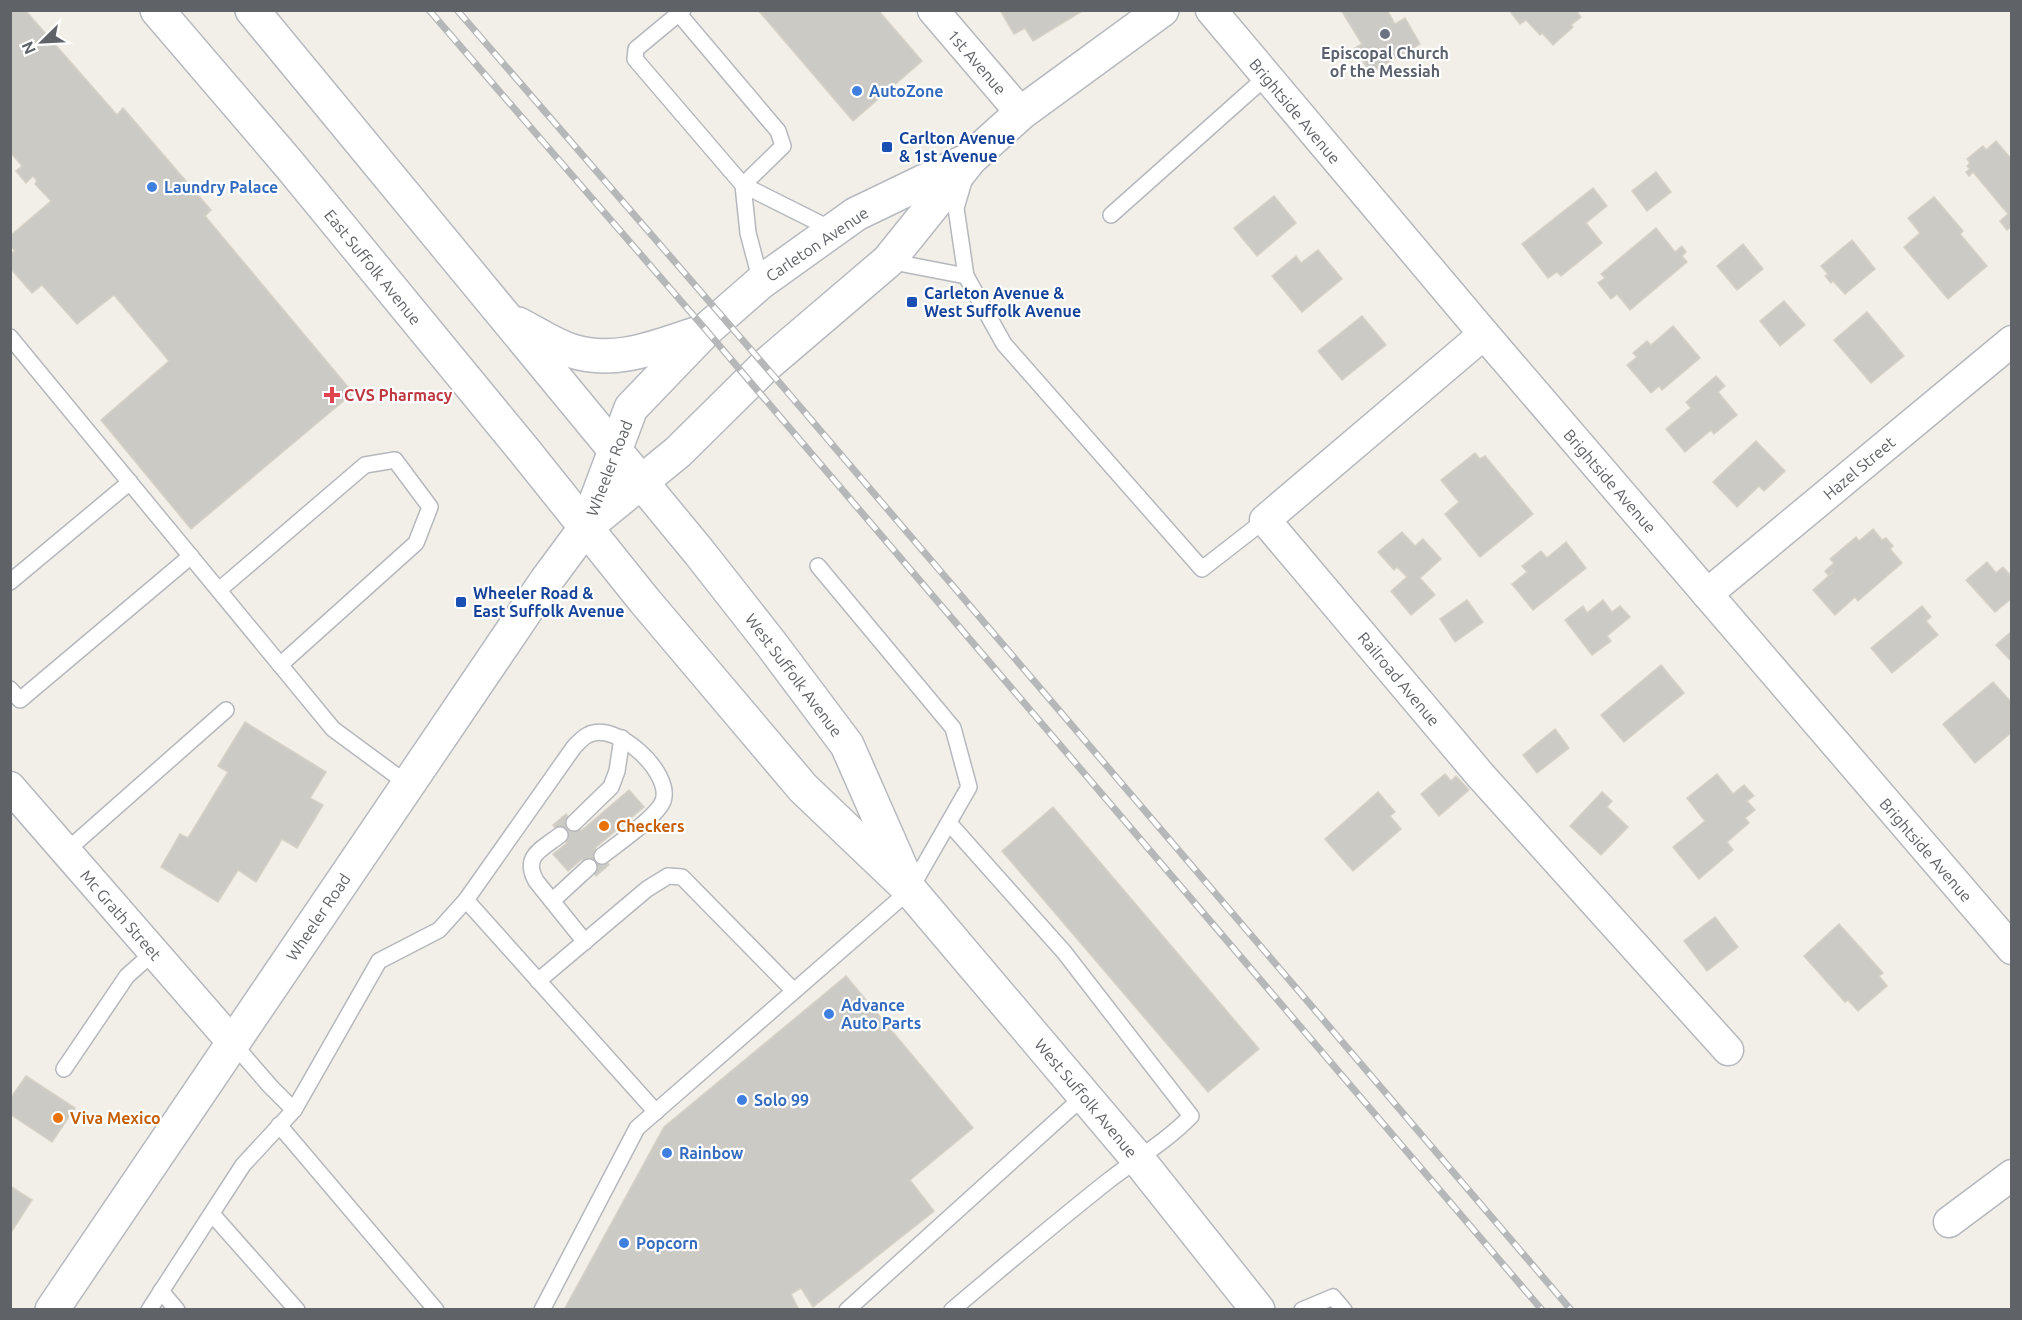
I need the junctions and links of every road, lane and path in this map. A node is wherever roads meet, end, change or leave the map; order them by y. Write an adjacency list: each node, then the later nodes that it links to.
1 (157, 10): 26 (main road, East Suffolk Avenue)
2 (252, 10): 16 (main road)
3 (933, 10): 8 (street, 1st Avenue)
4 (1162, 10): 8 (main road, Carleton Avenue)
5 (1211, 10): 7 (street, Brightside Avenue)
6 (681, 12): 10 (lane); 10 (lane)
7 (1266, 77): 11 (lane); 18 (street, Brightside Avenue)
8 (1021, 113): 9 (main road, Carleton Avenue)
9 (971, 158): 12 (main road, Carleton Avenue); 13 (main road, Carleton Avenue); 14 (lane)
10 (743, 185): 12 (lane); 15 (lane)
11 (1111, 215)
12 (833, 230): 15 (main road, Carleton Avenue)
13 (888, 261): 14 (lane); 21 (main road, Carleton Avenue)
14 (966, 276): 25 (lane)
15 (761, 282): 17 (main road, Carleton Avenue)
16 (501, 314): 17 (main road); 22 (main road)
17 (706, 330): 22 (main road, Wheeler Road)
18 (1484, 334): 25 (street); 31 (street, Brightside Avenue)
19 (10, 337): 23 (lane)
20 (2012, 341): 31 (street, Hazel Street)
21 (748, 381): 24 (main road, Wheeler Road)
22 (615, 451): 24 (main road); 26 (main road, Wheeler Road)
23 (130, 482): 27 (lane); 29 (lane)
24 (642, 482): 26 (main road, Wheeler Road); 44 (main road, West Suffolk Avenue)
25 (1265, 520): 53 (street, Railroad Avenue)
26 (586, 527): 36 (main road, Wheeler Road); 44 (main road, West Suffolk Avenue)
27 (191, 556): 30 (lane); 33 (lane)
28 (818, 566): 39 (lane)
29 (10, 582)
30 (219, 590): 32 (lane); 32 (lane)
31 (1707, 594): 48 (street, Brightside Avenue)
32 (280, 664): 36 (lane)
33 (10, 689)
34 (226, 710): 41 (lane)
35 (622, 738): 38 (lane); 42 (lane); 45 (lane)
36 (409, 785): 52 (main road, Wheeler Road)
37 (10, 787): 41 (street, Mc Grath Street)
38 (574, 823)
39 (949, 823): 44 (lane); 59 (lane)
40 (560, 835): 46 (lane)
41 (65, 852): 49 (street, Mc Grath Street)
42 (602, 856)
43 (589, 867): 46 (lane)
44 (910, 890): 51 (lane); 55 (main road, West Suffolk Avenue)
45 (466, 900): 50 (lane); 56 (lane)
46 (552, 901): 47 (lane)
47 (585, 942): 50 (lane); 51 (lane)
48 (2012, 949)
49 (154, 952): 52 (street, Mc Grath Street); 54 (lane)
50 (538, 981): 57 (lane)
51 (794, 991): 57 (lane)
52 (232, 1042): 56 (lane); 64 (main road, Wheeler Road)
53 (1728, 1050)
54 (64, 1069)
55 (1084, 1096): 59 (main road, West Suffolk Avenue); 70 (lane)
56 (294, 1110): 58 (lane)
57 (656, 1112): 69 (lane)
58 (279, 1125): 61 (lane); 68 (lane)
59 (1137, 1158): 71 (lane); 72 (main road, West Suffolk Avenue)
60 (2012, 1174): 62 (street)
61 (212, 1214): 63 (lane); 67 (lane)
62 (1949, 1222)
63 (161, 1291): 65 (lane); 66 (lane)
64 (57, 1307)
65 (149, 1310)
66 (177, 1310)
67 (297, 1310)
68 (436, 1310)
69 (542, 1310)
70 (847, 1310)
71 (952, 1310)
72 (1258, 1310)
73 (1302, 1310): 74 (lane)
74 (1344, 1310)

